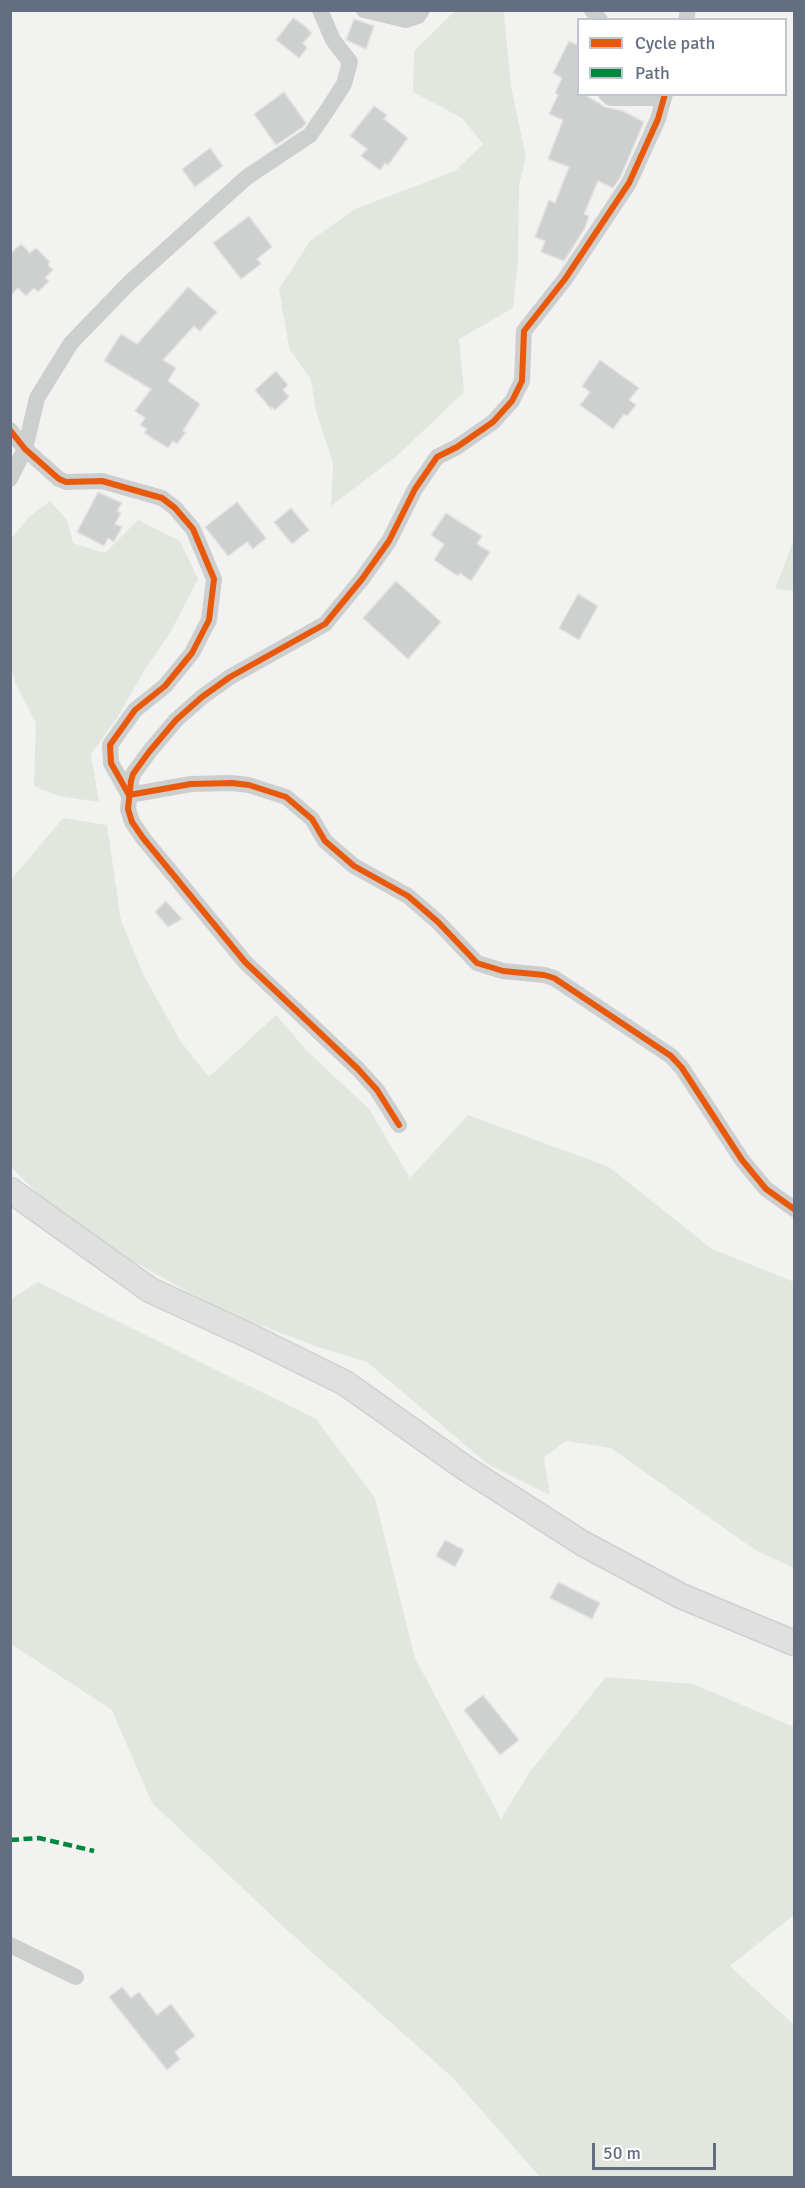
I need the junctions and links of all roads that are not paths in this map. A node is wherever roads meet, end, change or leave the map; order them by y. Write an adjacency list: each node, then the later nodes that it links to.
1 (320, 10): 7 (street)
2 (364, 10): 3 (street)
3 (422, 10)
4 (608, 96): 5 (street)
5 (665, 96): 9 (street)
6 (10, 430): 7 (street)
7 (25, 449): 8 (street); 9 (street)
8 (10, 479)
9 (129, 795): 10 (street); 12 (street)
10 (399, 1125)
11 (10, 1190): 13 (main road)
12 (795, 1209)
13 (795, 1643)
14 (10, 1945): 15 (street)
15 (76, 1977)

